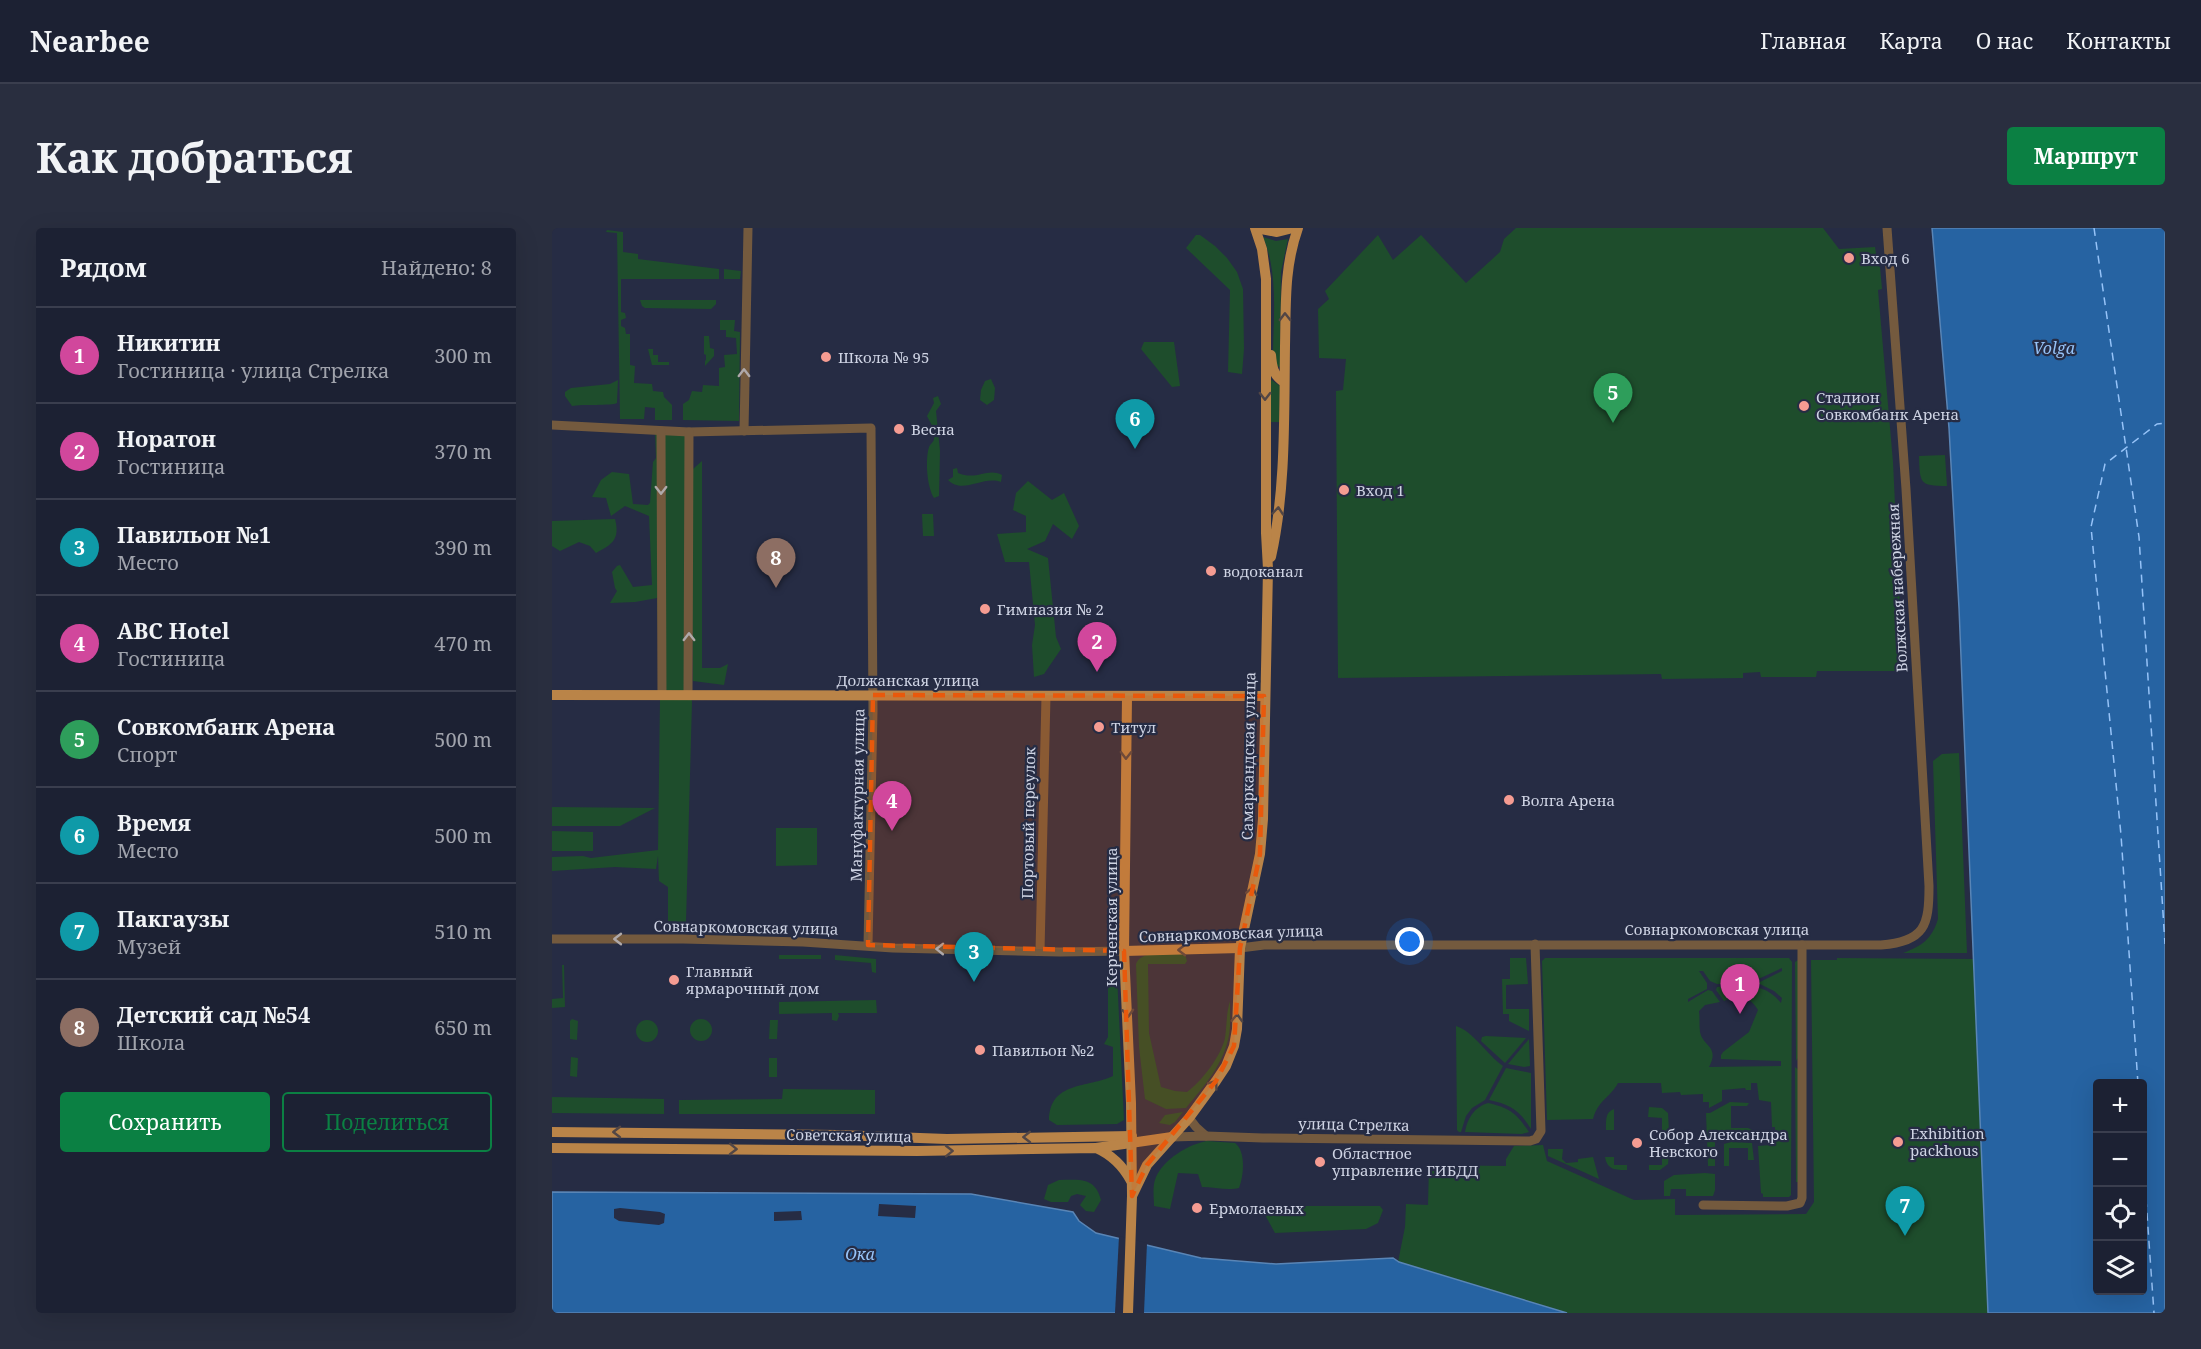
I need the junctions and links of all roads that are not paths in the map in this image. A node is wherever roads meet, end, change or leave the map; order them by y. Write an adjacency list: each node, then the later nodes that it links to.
1 (748, 228): 10 (street, one-way to 1)
2 (1256, 228): 3 (main road); 6 (main road, Самаркандская улица)
3 (1293, 228)
4 (1298, 228): 7 (main road, Самаркандская улица, one-way to 4)
5 (1887, 228): 21 (street, Волжская набережная)
6 (1266, 338): 7 (main road); 12 (main road, Самаркандская улица, one-way to 12)
7 (1284, 382): 12 (main road, Самаркандская улица, one-way to 7)
8 (552, 425): 9 (street)
9 (661, 431): 11 (street); 14 (street, one-way to 14)
10 (744, 431): 11 (street); 16 (street, Мануфактурная улица)
11 (689, 432): 15 (street, one-way to 11)
12 (1268, 569): 18 (main road, Самаркандская улица)
13 (552, 694): 14 (main road, Должанская улица)
14 (662, 695): 15 (main road, Должанская улица)
15 (688, 695): 16 (main road, Должанская улица)
16 (873, 695): 17 (main road, Должанская улица); 23 (street, Мануфактурная улица)
17 (1046, 696): 19 (main road, Должанская улица); 26 (street, Портовый переулок)
18 (1264, 696): 19 (main road, Должанская улица); 25 (main road, Самаркандская улица, one-way to 18)
19 (1127, 697): 27 (main road, Керченская улица, one-way to 27)
20 (552, 939): 23 (street, Совнаркомовская улица, one-way to 20)
21 (1910, 940): 24 (street, Совнаркомовская улица)
22 (1535, 944): 24 (street, Совнаркомовская улица); 25 (street, Совнаркомовская улица); 30 (street, улица Стрелка)
23 (868, 945): 26 (street, Совнаркомовская улица, one-way to 23)
24 (1802, 945): 37 (street)
25 (1240, 948): 27 (main road, Совнаркомовская улица, one-way to 27); 28 (main road, Самаркандская улица, one-way to 25)
26 (1040, 951): 27 (street, Совнаркомовская улица)
27 (1124, 951): 32 (main road, Керченская улица, one-way to 32)
28 (1189, 1118): 30 (street); 31 (main road, Самаркандская улица)
29 (552, 1132): 32 (main road, Советская улица, one-way to 29)
30 (1206, 1136): 31 (street, улица Стрелка)
31 (1172, 1137): 32 (main road); 36 (main road, Самаркандская улица)
32 (1132, 1140): 34 (main road, Советская улица); 35 (main road, Керченская улица)
33 (552, 1148): 34 (main road, Советская улица, one-way to 34)
34 (1096, 1148): 35 (main road)
35 (1131, 1181): 36 (main road, Керченская улица)
36 (1132, 1196): 38 (main road, Керченская улица)
37 (1703, 1205)
38 (1128, 1313)

